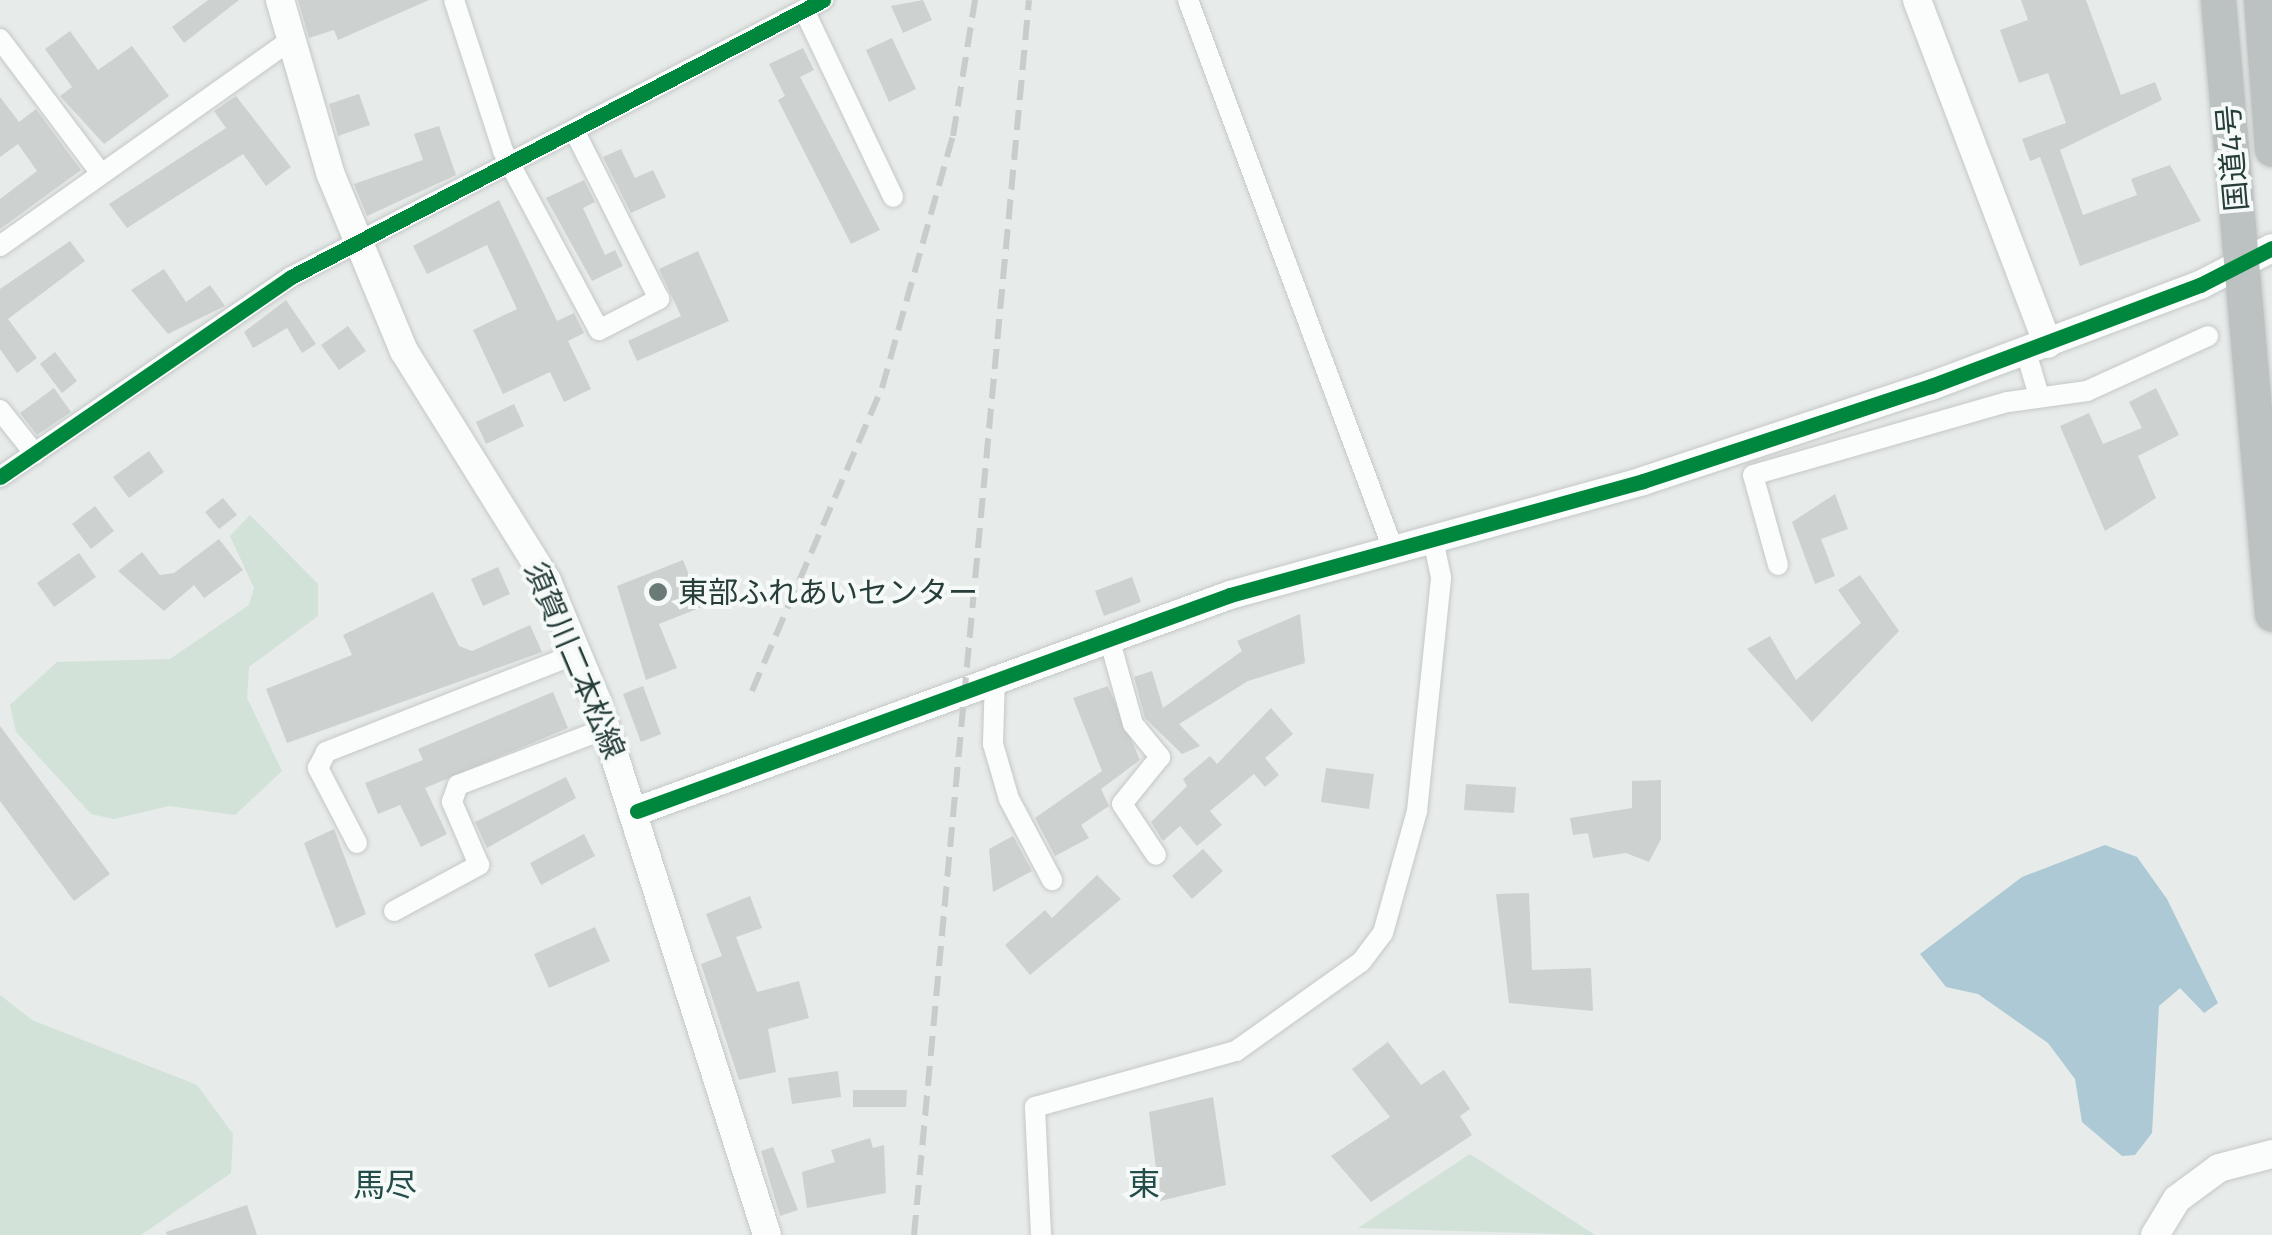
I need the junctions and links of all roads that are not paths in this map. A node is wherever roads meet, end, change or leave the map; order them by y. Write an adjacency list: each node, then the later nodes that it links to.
1 (280, 0): 9 (street, 須賀川二本松線)
2 (454, 0): 12 (street)
3 (1188, 0): 25 (street)
4 (1917, 0): 19 (street)
5 (2218, 0): 17 (highway, 国道4号)
6 (2262, 0): 11 (highway, 国道4号)
7 (813, 5): 10 (street); 14 (street)
8 (0, 39): 13 (street)
9 (291, 40): 13 (street); 16 (street, 須賀川二本松線)
10 (575, 132): 12 (street); 12 (street)
11 (2272, 149)
12 (514, 164): 16 (street)
13 (100, 172): 15 (street)
14 (893, 197)
15 (2, 239)
16 (357, 239): 22 (street); 29 (street, 須賀川二本松線)
17 (2256, 256): 19 (street); 27 (highway, 国道4号)
18 (2208, 336): 20 (street)
19 (2037, 348): 20 (street); 24 (street)
20 (2038, 396): 26 (street)
21 (0, 410): 22 (street)
22 (35, 454): 23 (street)
23 (0, 477)
24 (1433, 539): 25 (street); 39 (street)
25 (1393, 548): 28 (street)
26 (1778, 565)
27 (2272, 614)
28 (1109, 638): 30 (street); 34 (street)
29 (578, 652): 31 (street, 須賀川二本松線); 33 (street)
30 (995, 676): 32 (street); 35 (street)
31 (607, 728): 32 (street, 須賀川二本松線); 36 (street)
32 (636, 810): 38 (street, 須賀川二本松線)
33 (357, 843)
34 (1156, 854)
35 (1052, 880)
36 (394, 911)
37 (2272, 1154): 40 (street)
38 (767, 1235)
39 (1041, 1235)
40 (2155, 1235)

